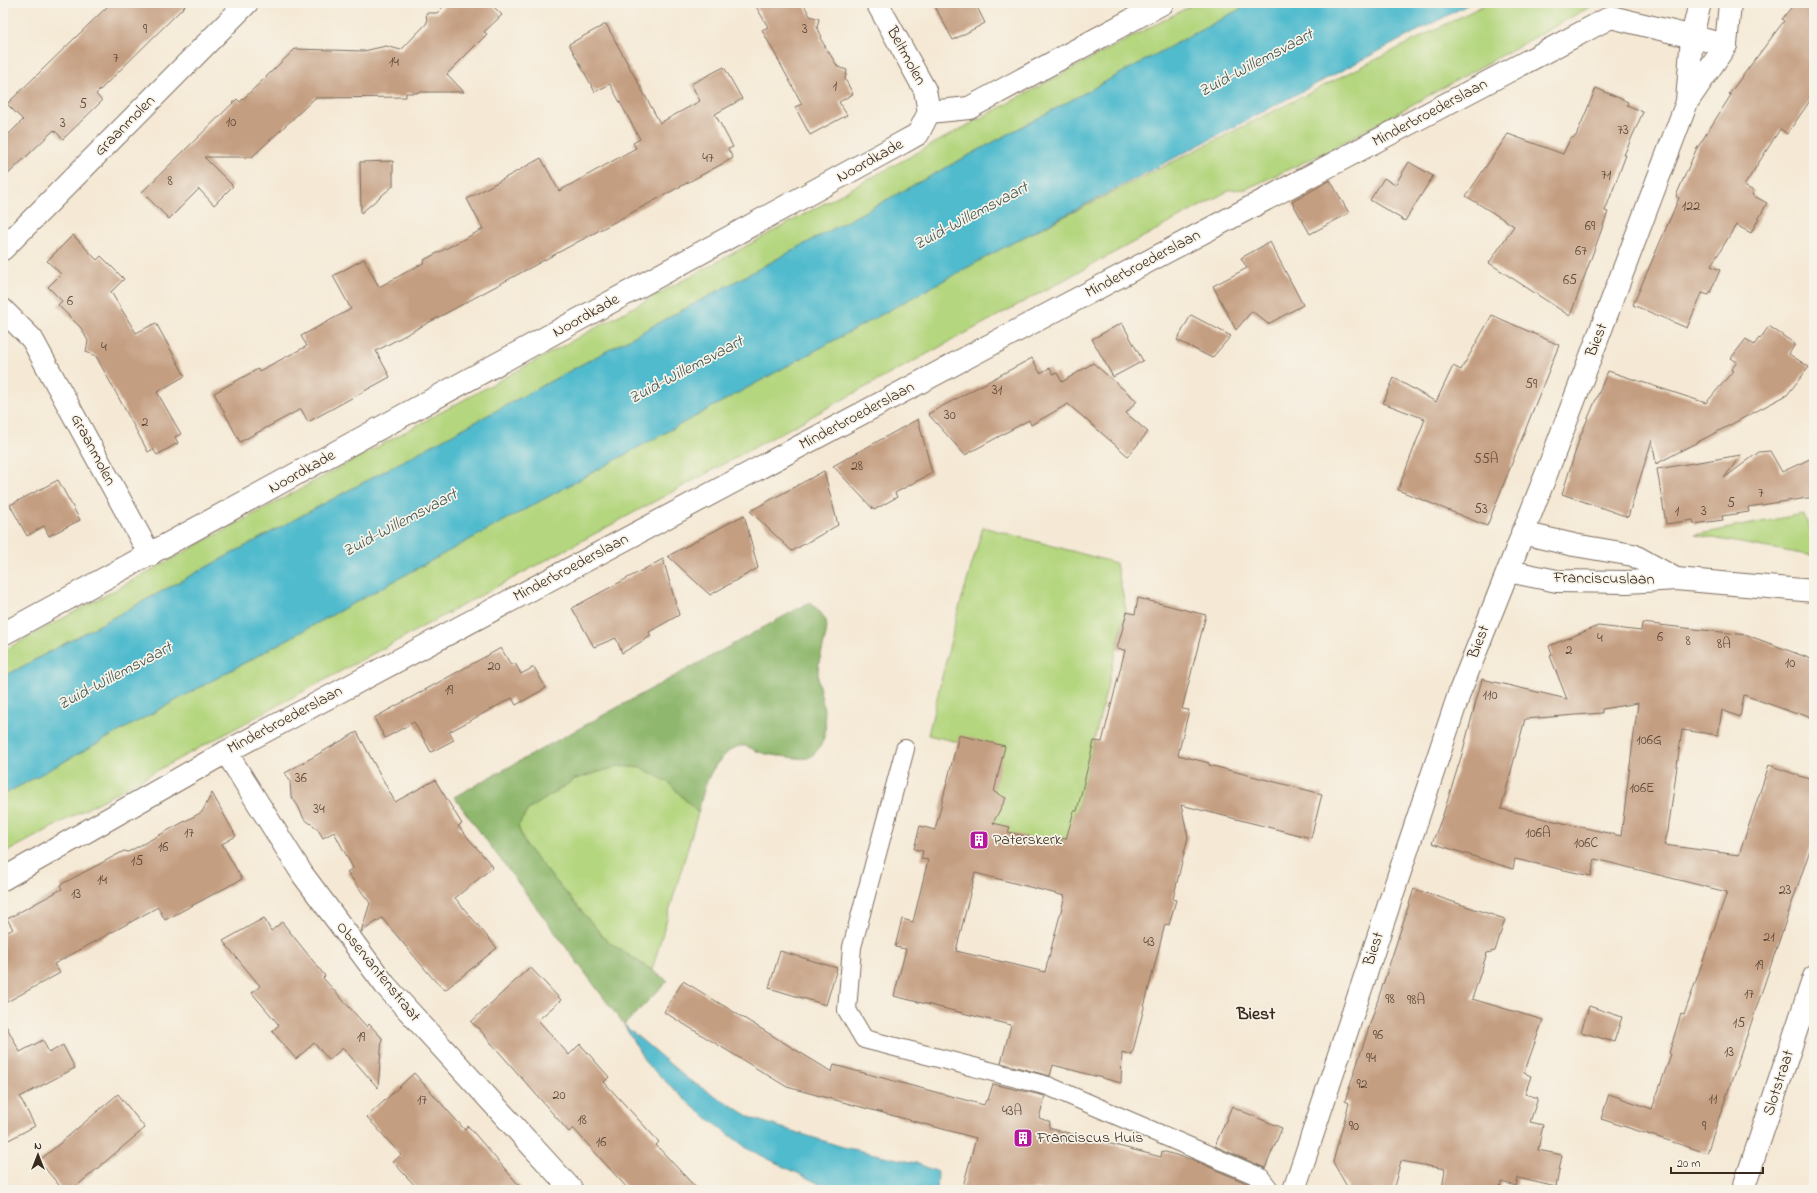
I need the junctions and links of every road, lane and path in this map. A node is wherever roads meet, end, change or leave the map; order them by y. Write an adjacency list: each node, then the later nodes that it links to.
1 (248, 3): 10 (street, Graanmolen)
2 (877, 3): 9 (street, Beltmolen)
3 (1163, 3): 9 (street)
4 (1700, 3): 6 (street, Biest)
5 (1730, 3): 7 (street, Biest)
6 (1692, 36): 7 (street, Minderbroederslaan); 8 (street, Biest); 19 (street, Minderbroederslaan)
7 (1726, 45): 8 (street, Biest)
8 (1687, 102): 12 (street, Biest)
9 (929, 112): 13 (street, Noordkade)
10 (3, 249)
11 (3, 310): 13 (street, Graanmolen)
12 (1522, 533): 14 (street, Biest); 15 (street, Franciscuslaan)
13 (150, 555): 17 (street, Noordkade)
14 (1508, 571): 15 (street, Franciscuslaan); 24 (street, Biest)
15 (1676, 579): 16 (street, Franciscuslaan)
16 (1814, 591)
17 (3, 634)
18 (905, 748): 23 (lane)
19 (226, 752): 20 (street, Minderbroederslaan); 22 (street, Observantenstraat)
20 (3, 879)
21 (1814, 977): 25 (street, Slotstraat)
22 (572, 1190)
23 (1270, 1190)
24 (1294, 1190)
25 (1743, 1190)

